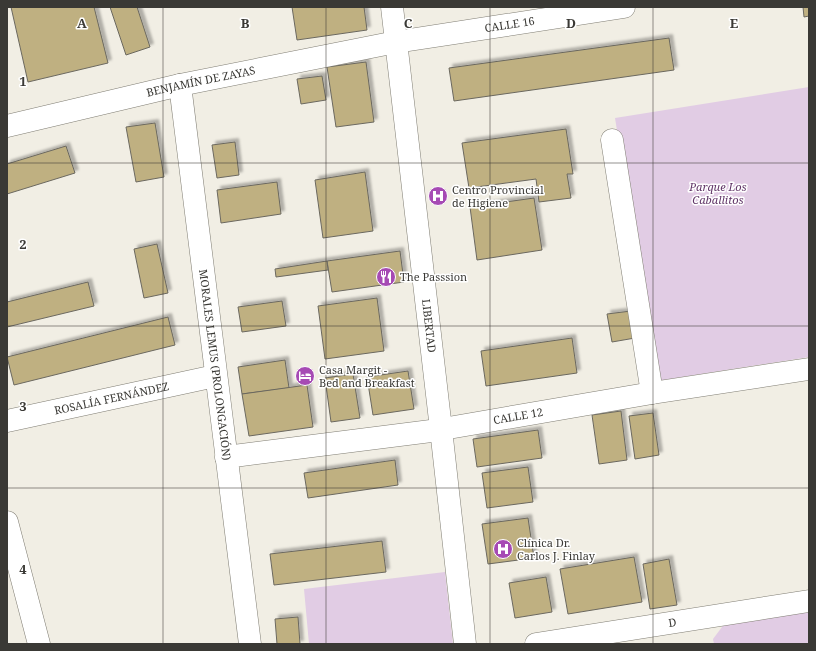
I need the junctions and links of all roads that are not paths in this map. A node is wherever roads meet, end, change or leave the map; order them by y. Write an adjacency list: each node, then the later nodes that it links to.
1 (392, 7): 3 (street, LIBERTAD)
2 (613, 8): 3 (street, CALLE 16)
3 (396, 42): 4 (street, BENJAMÍN DE ZAYAS); 11 (street, LIBERTAD)
4 (180, 85): 5 (street, BENJAMÍN DE ZAYAS); 8 (street, MORALES LEMUS (PROLONGACIÓN))
5 (7, 126)
6 (612, 140): 9 (street)
7 (809, 369): 9 (street, CALLE 12)
8 (216, 376): 10 (street, ROSALÍA FERNÁNDEZ); 12 (street, MORALES LEMUS (PROLONGACIÓN))
9 (652, 392): 11 (street, CALLE 12)
10 (7, 421)
11 (441, 429): 12 (street, CALLE 12); 17 (street, LIBERTAD)
12 (226, 457): 16 (street, MORALES LEMUS (PROLONGACIÓN))
13 (7, 522): 15 (street)
14 (809, 601): 18 (street, D)
15 (39, 644)
16 (250, 644)
17 (465, 644)
18 (536, 644)

